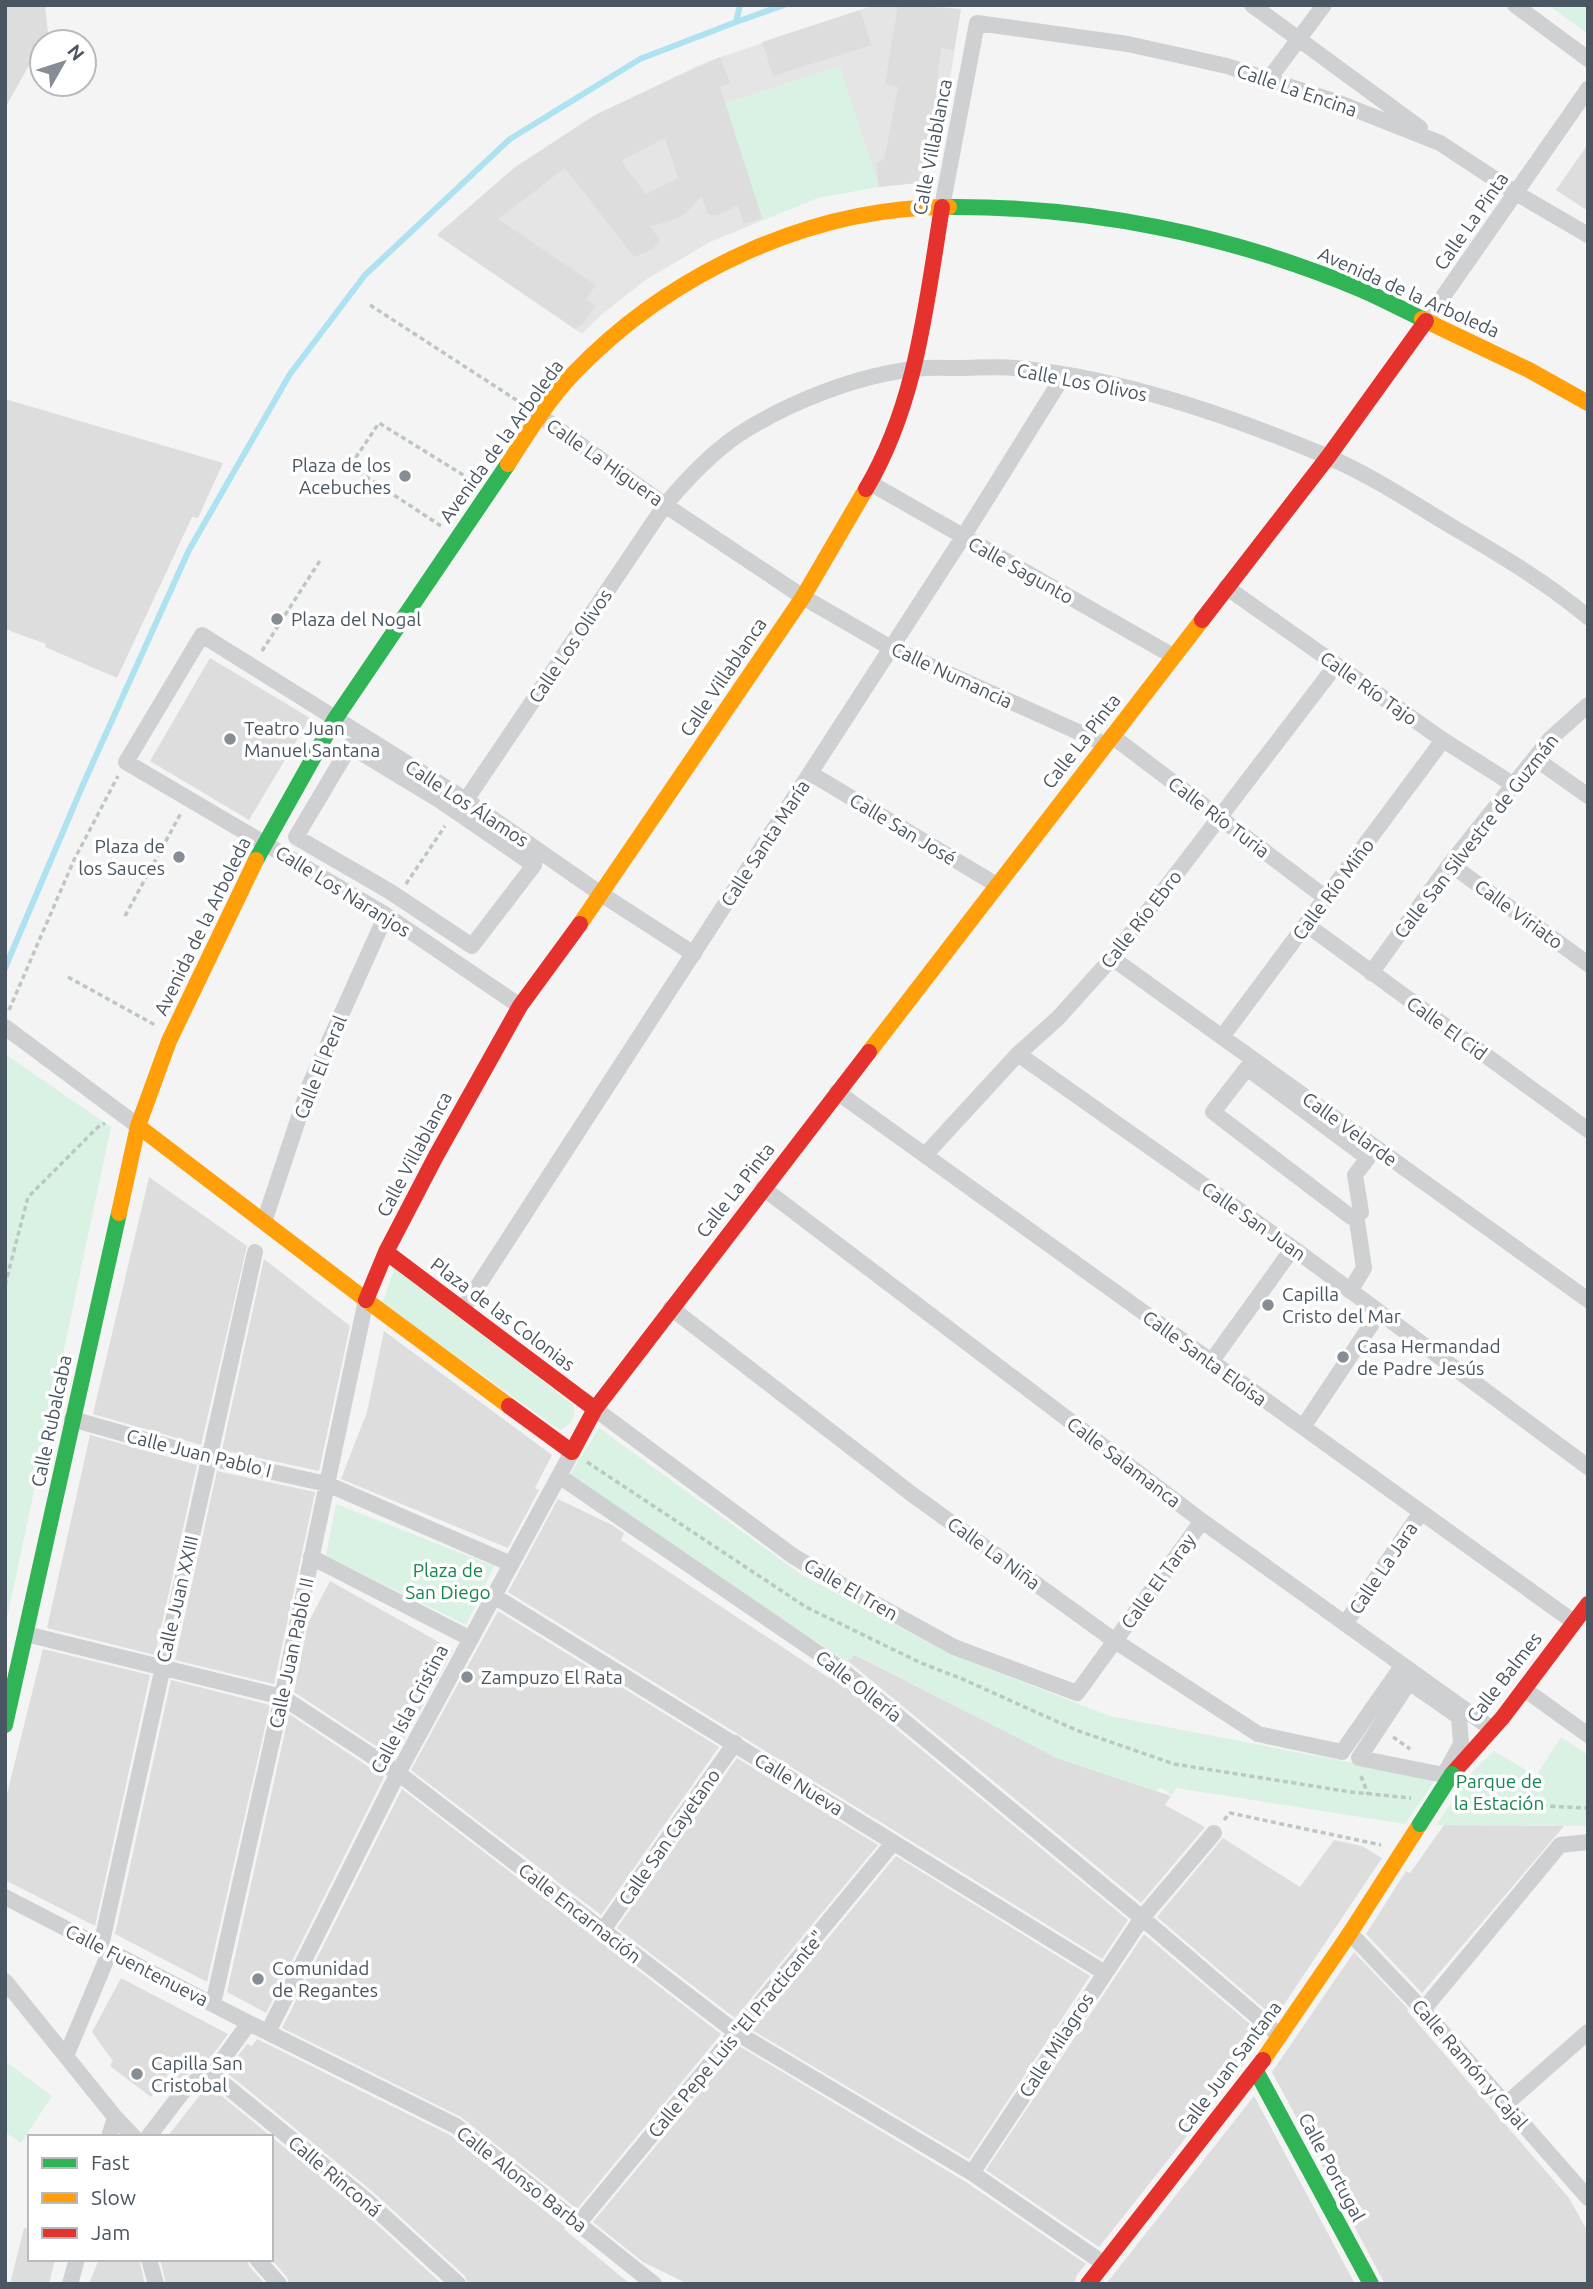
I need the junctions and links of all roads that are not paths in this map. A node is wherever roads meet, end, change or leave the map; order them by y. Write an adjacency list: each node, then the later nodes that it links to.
1 (1252, 5): 5 (street)
2 (1324, 5): 5 (street)
3 (1515, 5): 6 (street)
4 (977, 23): 7 (street, Calle La Encina); 11 (street, Calle Villablanca)
5 (1298, 40): 7 (street); 9 (street)
6 (1588, 59)
7 (1269, 79): 9 (street, Calle La Encina)
8 (1588, 89): 10 (street, Calle La Pinta)
9 (1440, 142): 10 (street, Calle La Encina)
10 (1516, 193): 12 (street, Calle La Encina); 13 (street, Calle La Pinta)
11 (942, 206): 13 (street, Avenida de la Arboleda); 14 (street, Calle Villablanca); 17 (street, Avenida de la Arboleda)
12 (1588, 235)
13 (1426, 321): 16 (street, Avenida de la Arboleda); 18 (street, Calle La Pinta)
14 (915, 369): 15 (street, Calle Los Olivos); 19 (street, Calle Villablanca); 20 (street, Calle Los Olivos)
15 (1064, 375): 18 (street, Calle Los Olivos); 21 (street, Calle Santa María)
16 (1588, 403)
17 (540, 416): 20 (street, Calle La Higuera); 29 (street, Avenida de la Arboleda)
18 (1328, 457): 22 (street, Calle La Pinta); 24 (street, Calle Los Olivos)
19 (870, 483): 21 (street, Calle Sagunto); 23 (street, Calle Villablanca)
20 (665, 505): 23 (street, Calle La Higuera); 37 (street, Calle Los Olivos)
21 (962, 537): 25 (street, Calle Santa María); 26 (street, Calle Sagunto)
22 (1226, 587): 26 (street, Calle La Pinta); 27 (street, Calle Río Tajo)
23 (803, 597): 25 (street, Calle Numancia); 42 (street, Calle Villablanca)
24 (1588, 617)
25 (891, 648): 30 (street, Calle Numancia); 34 (street, Calle Santa María)
26 (1173, 656): 30 (street, Calle La Pinta)
27 (1336, 665): 31 (street, Calle Río Tajo); 38 (street, Calle Río Ebro)
28 (1588, 705): 32 (street, Calle San Silvestre de Guzmán)
29 (335, 719): 33 (street, Calle Los Álamos); 37 (street, Calle Los Álamos); 39 (street, Avenida de la Arboleda)
30 (1109, 740): 38 (street, Calle Río Turia); 41 (street, Calle La Pinta)
31 (1443, 740): 35 (street, Calle Río Tajo); 43 (street, Calle Río Miño)
32 (1536, 759): 35 (street, Calle San Silvestre de Guzmán); 36 (street)
33 (125, 762): 39 (street, Calle Los Naranjos)
34 (810, 773): 41 (street, Calle San José); 46 (street, Calle Santa María)
35 (1514, 785): 40 (street, Calle San Silvestre de Guzmán)
36 (1588, 796)
37 (461, 806): 37 (street); 42 (street, Calle Los Álamos)
38 (1220, 817): 43 (street, Calle Río Turia); 47 (street, Calle Río Ebro)
39 (265, 842): 44 (street, Calle Los Naranjos); 55 (street, Avenida de la Arboleda)
40 (1450, 864): 48 (street, Calle Viriato); 49 (street, Calle San Silvestre de Guzmán)
41 (997, 885): 54 (street, Calle La Pinta)
42 (601, 894): 46 (street, Calle Los Álamos); 50 (street, Calle Villablanca)
43 (1326, 898): 45 (street, Calle Río Miño)
44 (386, 915): 50 (street, Calle Los Naranjos); 60 (street, Calle El Peral)
45 (1307, 925): 49 (street, Calle El Cid); 52 (street, Calle Río Miño)
46 (694, 954): 68 (street, Calle Santa María)
47 (1112, 958): 52 (street, Calle Velarde); 53 (street, Calle Río Ebro)
48 (1588, 964)
49 (1371, 973): 56 (street, Calle El Cid)
50 (520, 1006): 63 (street, Calle Villablanca)
51 (5, 1027): 55 (street)
52 (1222, 1037): 66 (street, Calle Velarde)
53 (1018, 1054): 57 (street, Calle Río Ebro); 61 (street, Calle San Juan)
54 (837, 1092): 57 (street, Calle Santa Eloisa); 58 (street, Calle La Pinta)
55 (138, 1126): 60 (street); 72 (street, Calle Rubalcaba)
56 (1588, 1129)
57 (925, 1155): 70 (street, Calle Santa Eloisa)
58 (763, 1188): 67 (street, Calle La Pinta); 80 (street, Calle Salamanca)
59 (1356, 1214): 59 (street); 64 (street)
60 (264, 1222): 65 (street)
61 (1293, 1248): 64 (street, Calle San Juan); 70 (street)
62 (255, 1252): 75 (street, Calle Juan XXIII)
63 (386, 1252): 65 (street, Calle Villablanca); 68 (street, Plaza de las Colonias)
64 (1350, 1291): 69 (street, Calle San Juan)
65 (366, 1300): 74 (street); 78 (street, Calle Juan Pablo II)
66 (1588, 1300)
67 (671, 1308): 71 (street, Calle La Pinta); 89 (street, Calle La Niña)
68 (463, 1309): 71 (street, Plaza de las Colonias)
69 (1380, 1313): 73 (street); 76 (street, Calle San Juan)
70 (1211, 1362): 73 (street, Calle Santa Eloisa)
71 (595, 1409): 74 (street, Calle Isla Cristina); 89 (street, Calle El Tren)
72 (72, 1419): 75 (street, Calle Juan Pablo I); 87 (street, Calle Rubalcaba)
73 (1303, 1427): 79 (street, Calle Santa Eloisa)
74 (572, 1452): 77 (street, Calle Isla Cristina)
75 (209, 1458): 78 (street, Calle Juan Pablo I); 91 (street, Calle Juan XXIII)
76 (1588, 1467)
77 (559, 1476): 82 (street, Calle Isla Cristina); 105 (street, Calle Ollería)
78 (327, 1484): 81 (street, Calle Juan Pablo II); 82 (street)
79 (1421, 1512): 85 (street, Calle Santa Eloisa); 86 (street, Calle La Jara)
80 (1202, 1521): 86 (street, Calle Salamanca); 89 (street, Calle El Taray)
81 (311, 1557): 88 (street); 93 (street, Calle Juan Pablo II)
82 (511, 1564): 83 (street, Calle Isla Cristina)
83 (494, 1596): 88 (street, Calle Isla Cristina); 98 (street, Calle Nueva)
84 (1588, 1604): 85 (street, Calle Balmes)
85 (1574, 1622): 92 (street, Calle Balmes)
86 (1345, 1623): 90 (street, Calle Salamanca)
87 (26, 1634): 91 (street, Calle Encarnación); 94 (street, Calle Rubalcaba)
88 (471, 1639): 99 (street, Calle Isla Cristina)
89 (1115, 1641): 90 (street, Calle La Niña)
90 (1402, 1665): 96 (street, Calle Salamanca)
91 (161, 1667): 93 (street, Calle Encarnación); 108 (street, Calle Juan XXIII)
92 (1524, 1689): 96 (street, Calle Balmes); 97 (street)
93 (282, 1697): 99 (street, Calle Encarnación); 111 (street, Calle Juan Pablo II)
94 (5, 1725)
95 (1379, 1728): 95 (street)
96 (1492, 1729): 100 (street, Calle Balmes, bridge)
97 (1588, 1735)
98 (735, 1743): 103 (street, Calle Nueva); 106 (street, Calle San Cayetano)
99 (398, 1773): 106 (street, Calle Encarnación); 114 (street, Calle Isla Cristina)
100 (1420, 1824): 107 (street, Calle Juan Santana)
101 (1214, 1833): 105 (street)
102 (1588, 1842): 112 (street)
103 (894, 1843): 109 (street, Calle Nueva); 115 (street, Calle Pepe Luis "El Practicante")
104 (5, 1897): 108 (street, Calle Fuentenueva)
105 (1142, 1918): 109 (street, Calle Milagros); 117 (street, Calle Ollería)
106 (603, 1930): 115 (street, Calle Encarnación)
107 (1350, 1933): 112 (street, Calle Ramón y Cajal); 117 (street, Calle Juan Santana)
108 (106, 1948): 111 (street, Calle Fuentenueva); 118 (street, Calle Juan XXIII)
109 (1105, 1973): 126 (street, Calle Milagros)
110 (5, 1981): 118 (street)
111 (213, 2004): 113 (street, Calle Fuentenueva)
112 (1423, 2010): 121 (street, Calle Ramón y Cajal)
113 (250, 2023): 114 (street, Calle Fuentenueva); 120 (street)
114 (268, 2032): 128 (street, Calle Alonso Barba)
115 (737, 2032): 126 (street, Calle Encarnación); 128 (street, Calle Pepe Luis "El Practicante")
116 (1588, 2032): 121 (street)
117 (1280, 2036): 119 (street, Calle Juan Santana)
118 (66, 2056): 122 (street)
119 (1256, 2071): 132 (street, Calle Juan Santana); 139 (street, Calle Portugal)
120 (209, 2072): 125 (street); 136 (street, Calle Rinconá)
121 (1506, 2104): 127 (street, Calle Ramón y Cajal)
122 (114, 2117): 123 (street); 124 (street)
123 (110, 2135)
124 (132, 2135)
125 (150, 2135)
126 (972, 2174): 132 (street, Calle Encarnación)
127 (1588, 2198)
128 (578, 2224): 137 (street, Calle Alonso Barba)
129 (77, 2261): 133 (street)
130 (150, 2261): 134 (street)
131 (259, 2261): 135 (street)
132 (1103, 2263): 138 (street, Calle Juan Santana)
133 (71, 2284)
134 (156, 2284)
135 (279, 2284)
136 (458, 2284)
137 (654, 2284)
138 (1088, 2284)
139 (1371, 2284)

